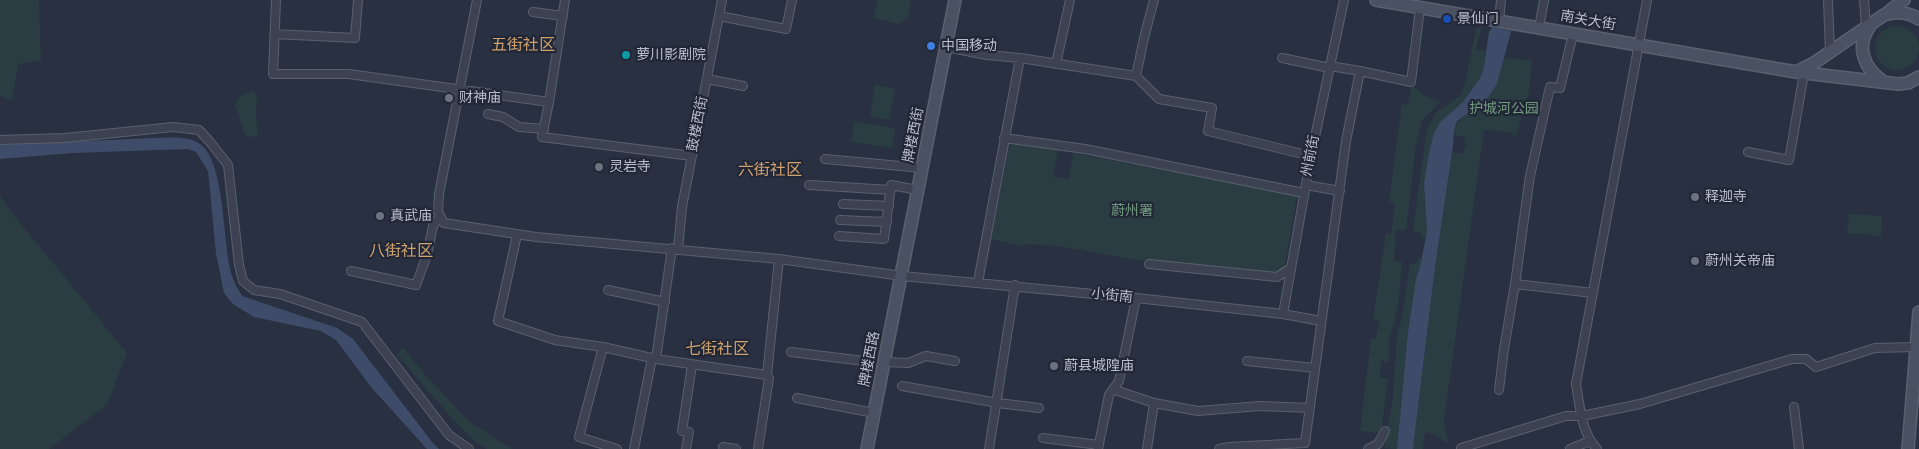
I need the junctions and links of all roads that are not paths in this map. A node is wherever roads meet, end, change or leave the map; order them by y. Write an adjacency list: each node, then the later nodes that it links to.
1 (276, 0): 27 (street)
2 (358, 0): 27 (street)
3 (477, 0): 45 (street)
4 (565, 0): 21 (street)
5 (722, 0): 22 (street, 鼓楼西街)
6 (792, 0): 22 (street)
7 (955, 0): 30 (main road, 牌楼西街)
8 (1070, 0): 34 (street)
9 (1154, 0): 38 (street)
10 (1344, 0): 35 (street, 州前街)
11 (1376, 0): 18 (main road, 南关大街)
12 (1501, 0): 24 (street)
13 (1544, 0): 26 (street)
14 (1647, 0): 29 (street)
15 (1828, 0): 31 (street)
16 (1864, 0): 25 (street)
17 (1904, 0): 20 (main road)
18 (1420, 8): 24 (main road, 南关大街); 36 (street)
19 (533, 12): 21 (street)
20 (1884, 14): 23 (main road); 25 (main road)
21 (563, 16): 46 (street)
22 (719, 16): 40 (street, 鼓楼西街)
23 (1919, 19)
24 (1499, 21): 26 (main road, 南关大街)
25 (1869, 25): 31 (main road); 41 (main road)
26 (1539, 28): 28 (main road, 南关大街)
27 (274, 34): 45 (street)
28 (1573, 34): 29 (main road, 南关大街); 75 (street)
29 (1639, 45): 37 (main road, 南关大街); 78 (street)
30 (946, 47): 32 (street); 55 (main road, 牌楼西街)
31 (1830, 52): 37 (main road)
32 (1020, 58): 34 (street); 49 (street)
33 (1282, 58): 35 (street)
34 (1056, 64): 38 (street)
35 (1330, 67): 36 (street); 53 (street, 州前街)
36 (1360, 71): 60 (street)
37 (1800, 72): 41 (main road, 南关大街); 51 (street)
38 (1136, 76): 53 (street)
39 (1919, 77): 42 (main road, 南关大街)
40 (707, 79): 43 (street); 52 (street, 鼓楼西街)
41 (1884, 82): 42 (main road, 南关大街)
42 (1898, 84): 44 (main road)
43 (743, 86)
44 (1919, 88)
45 (460, 89): 46 (street); 63 (street)
46 (549, 102): 48 (street)
47 (488, 114): 48 (street)
48 (544, 129): 52 (street)
49 (1004, 138): 57 (street); 74 (street)
50 (0, 140): 112 (street)
51 (1748, 152)
52 (692, 156): 68 (street, 鼓楼西街)
53 (1311, 156): 57 (street, 州前街)
54 (825, 160): 55 (street)
55 (922, 168): 59 (main road, 牌楼西街)
56 (809, 185): 58 (street)
57 (1305, 189): 60 (street); 71 (street, 州前街)
58 (891, 190): 59 (street); 62 (street)
59 (918, 190): 73 (main road, 牌楼西街)
60 (1340, 191): 83 (street)
61 (843, 204): 62 (street)
62 (889, 206): 65 (street)
63 (440, 216): 66 (street, 小街南); 72 (street)
64 (840, 220): 65 (street)
65 (887, 222): 67 (street)
66 (517, 235): 68 (street, 小街南); 84 (street)
67 (840, 236)
68 (675, 249): 69 (street, 小街南); 80 (street, 鼓楼西街)
69 (779, 259): 73 (street, 小街南); 94 (street)
70 (1149, 264): 71 (street)
71 (1291, 268): 82 (street, 州前街)
72 (351, 271)
73 (902, 276): 74 (street, 小街南); 91 (main road, 牌楼西路)
74 (978, 282): 76 (street, 小街南)
75 (1515, 284): 78 (street); 97 (street)
76 (1015, 286): 79 (street, 小街南); 99 (street)
77 (608, 290): 80 (street)
78 (1593, 293): 105 (street)
79 (1136, 298): 82 (street, 小街南); 96 (street)
80 (664, 302): 87 (street, 鼓楼西街)
81 (1919, 312): 85 (main road)
82 (1283, 314): 83 (street, 小街南)
83 (1322, 320): 93 (street)
84 (603, 347): 87 (street); 113 (street)
85 (1917, 350): 105 (street); 126 (main road)
86 (791, 352): 88 (street)
87 (654, 359): 92 (street); 114 (street, 鼓楼西街)
88 (864, 361)
89 (955, 361): 91 (street)
90 (1247, 361): 93 (street)
91 (881, 363): 104 (main road, 牌楼西路)
92 (692, 365): 94 (street); 115 (street)
93 (1315, 368): 103 (street)
94 (767, 375): 117 (street)
95 (902, 386): 99 (street)
96 (1114, 390): 100 (street); 110 (street)
97 (1499, 390)
98 (797, 398): 104 (street)
99 (998, 403): 102 (street); 119 (street)
100 (1154, 403): 103 (street); 120 (street)
101 (1794, 407): 125 (street)
102 (1039, 408)
103 (1310, 408): 121 (street)
104 (874, 413): 118 (main road, 牌楼西路)
105 (1582, 416): 108 (street); 111 (street)
106 (1384, 431): 122 (street)
107 (1043, 438): 110 (street)
108 (1590, 441): 123 (street); 124 (street)
109 (723, 447): 116 (street)
110 (1098, 447)
111 (1461, 448)
112 (469, 449)
113 (617, 449)
114 (634, 449)
115 (686, 449)
116 (736, 449)
117 (758, 449)
118 (867, 449)
119 (989, 449)
120 (1147, 449)
121 (1219, 449)
122 (1368, 449)
123 (1570, 449)
124 (1597, 449)
125 (1799, 449)
126 (1908, 449)

